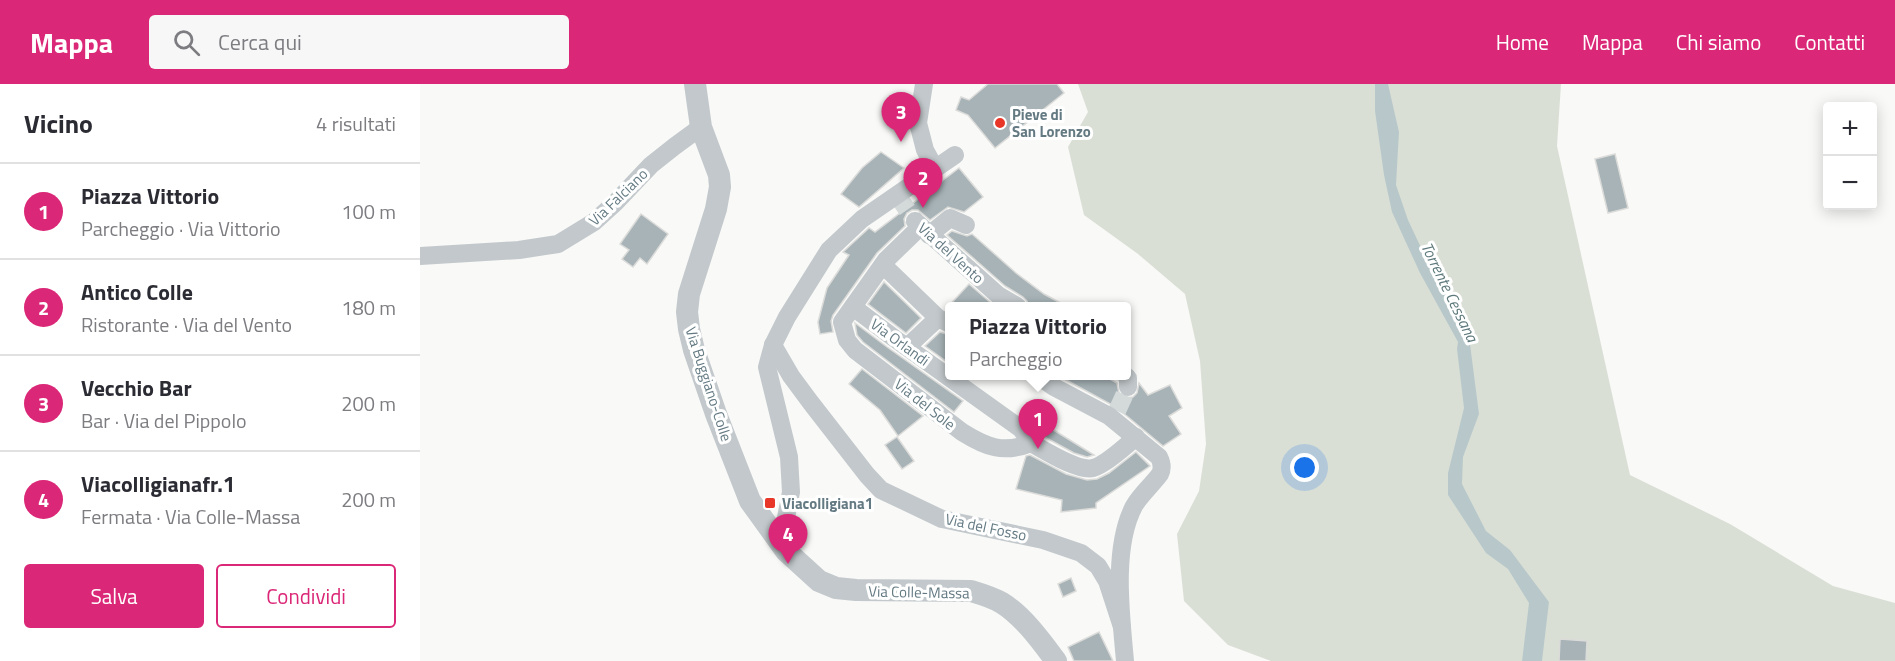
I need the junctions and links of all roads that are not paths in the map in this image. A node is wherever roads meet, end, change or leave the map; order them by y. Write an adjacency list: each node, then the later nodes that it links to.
1 (695, 84): 3 (street, Via Buggiano-Colle)
2 (924, 84): 5 (street)
3 (701, 128): 8 (street, Via Falciano); 20 (street, Via Buggiano-Colle)
4 (956, 154): 5 (street)
5 (935, 168): 13 (street)
6 (966, 225): 7 (street)
7 (921, 227): 9 (street); 10 (street, Via del Vento)
8 (420, 256)
9 (883, 265): 11 (street); 12 (street)
10 (1010, 302)
11 (853, 306): 14 (street, Via Orlandi); 19 (street, Via del Sole)
12 (944, 321): 14 (street)
13 (773, 345): 20 (street); 21 (street, Via del Fosso)
14 (907, 346): 15 (street, Via Orlandi)
15 (945, 374)
16 (954, 380): 19 (street, Via Orlandi)
17 (1045, 380): 18 (street)
18 (1136, 438): 19 (street); 21 (street)
19 (1031, 443)
20 (775, 537): 22 (street, Via Colle-Massa)
21 (1122, 627): 23 (street)
22 (1056, 661)
23 (1125, 661)

